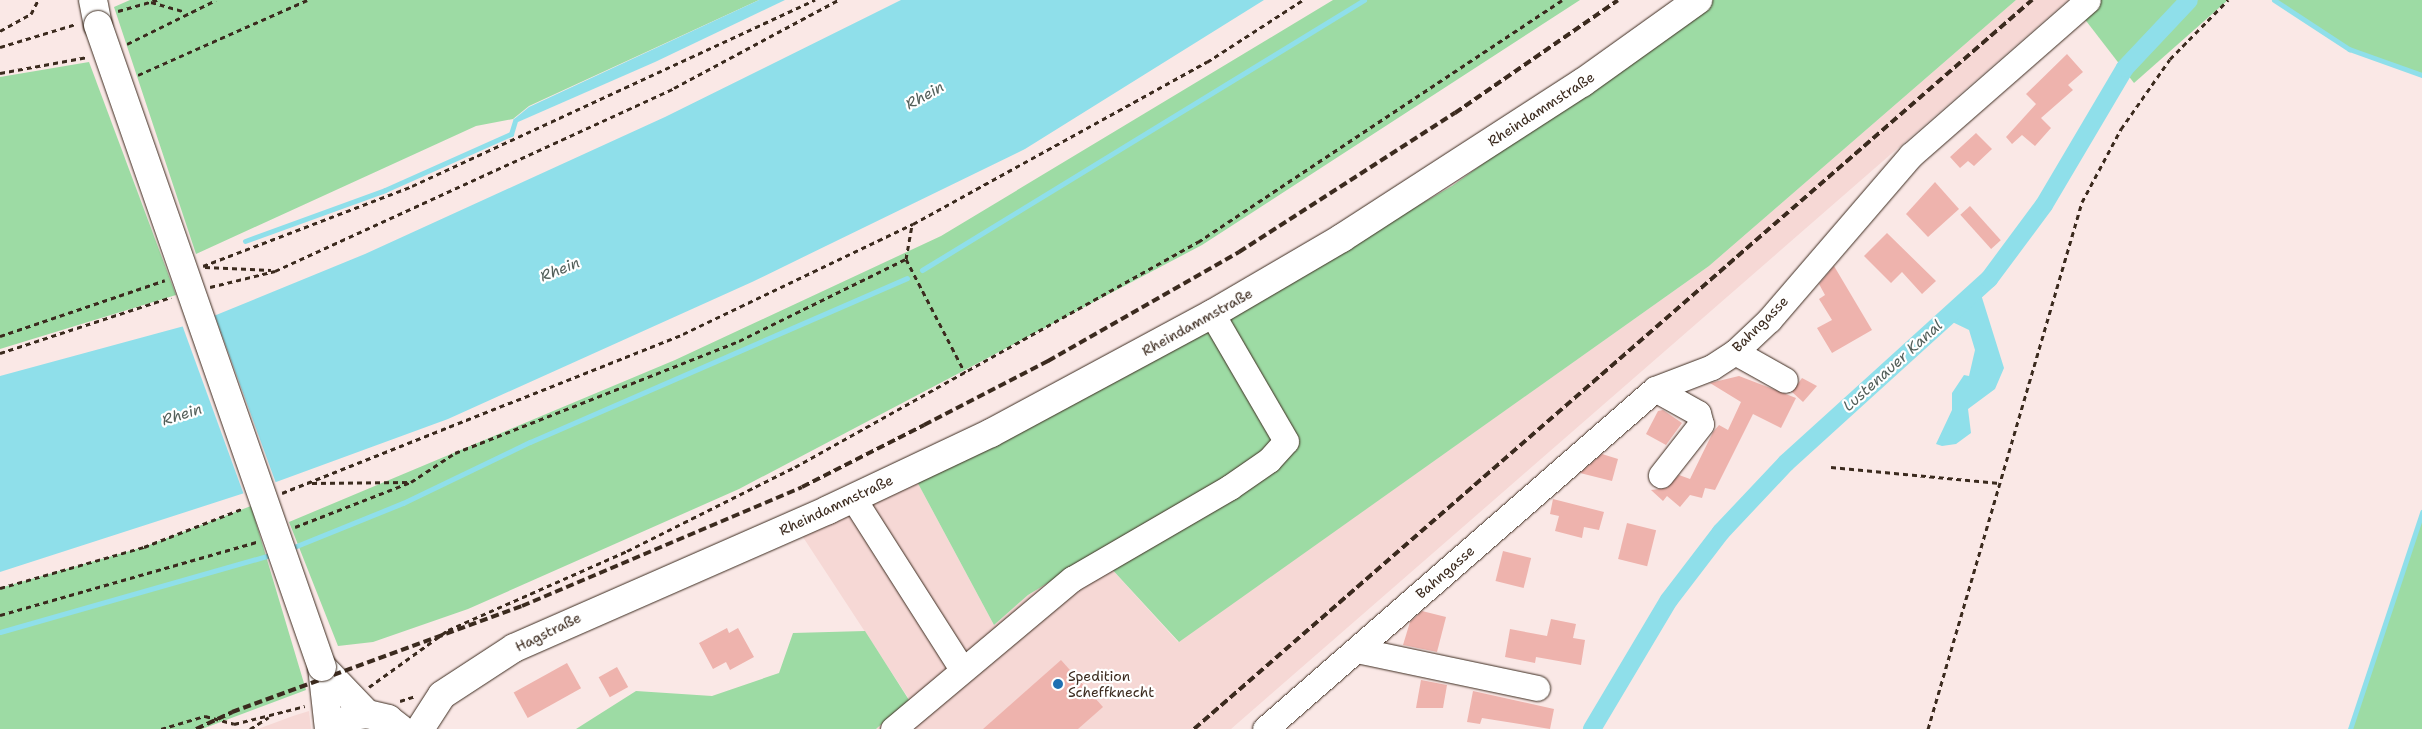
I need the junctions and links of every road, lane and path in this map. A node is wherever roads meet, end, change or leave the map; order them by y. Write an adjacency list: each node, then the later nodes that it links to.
1 (38, 0): 14 (path)
2 (157, 0): 11 (path)
3 (307, 0): 16 (path)
4 (815, 0): 19 (path)
5 (838, 0): 19 (path)
6 (1303, 0): 17 (path)
7 (1562, 0): 27 (path)
8 (1698, 0): 23 (main road, Rheindammstraße)
9 (2088, 0): 25 (street, Bahngasse)
10 (2228, 0): 34 (path)
11 (150, 2): 12 (path); 13 (path)
12 (185, 12)
13 (92, 16): 15 (path); 44 (main road, bridge)
14 (0, 31)
15 (0, 47)
16 (136, 76)
17 (912, 224): 18 (path); 33 (path)
18 (906, 259): 27 (path); 32 (path)
19 (275, 271): 21 (path)
20 (172, 277): 24 (path)
21 (203, 289)
22 (176, 296): 26 (path)
23 (1212, 314): 36 (main road, Rheindammstraße); 45 (street)
24 (0, 336)
25 (1734, 352): 28 (street); 29 (street, Bahngasse)
26 (0, 353)
27 (965, 373): 49 (path)
28 (1785, 380)
29 (1655, 389): 31 (street); 43 (street, Bahngasse)
30 (1831, 467): 34 (path)
31 (1661, 475)
32 (411, 482): 33 (path); 38 (path)
33 (309, 483): 35 (path)
34 (1999, 483): 58 (path)
35 (276, 496)
36 (853, 498): 40 (main road, Rheindammstraße); 45 (street)
37 (251, 506): 41 (path)
38 (292, 528)
39 (264, 538): 42 (path)
40 (660, 582): 47 (main road, Hagstraße)
41 (0, 588)
42 (0, 615)
43 (1357, 650): 46 (street); 57 (street, Bahngasse)
44 (322, 667): 49 (main road); 53 (main road)
45 (962, 669): 56 (street)
46 (1537, 688)
47 (442, 695): 49 (main road, Hagstraße); 55 (main road, Hagstraße)
48 (313, 703): 50 (path)
49 (379, 713): 54 (main road, Hagstraße)
50 (272, 715): 51 (path); 52 (path)
51 (160, 729)
52 (250, 729)
53 (329, 729)
54 (334, 729)
55 (420, 729)
56 (893, 729)
57 (1265, 729)
58 (1928, 729)

